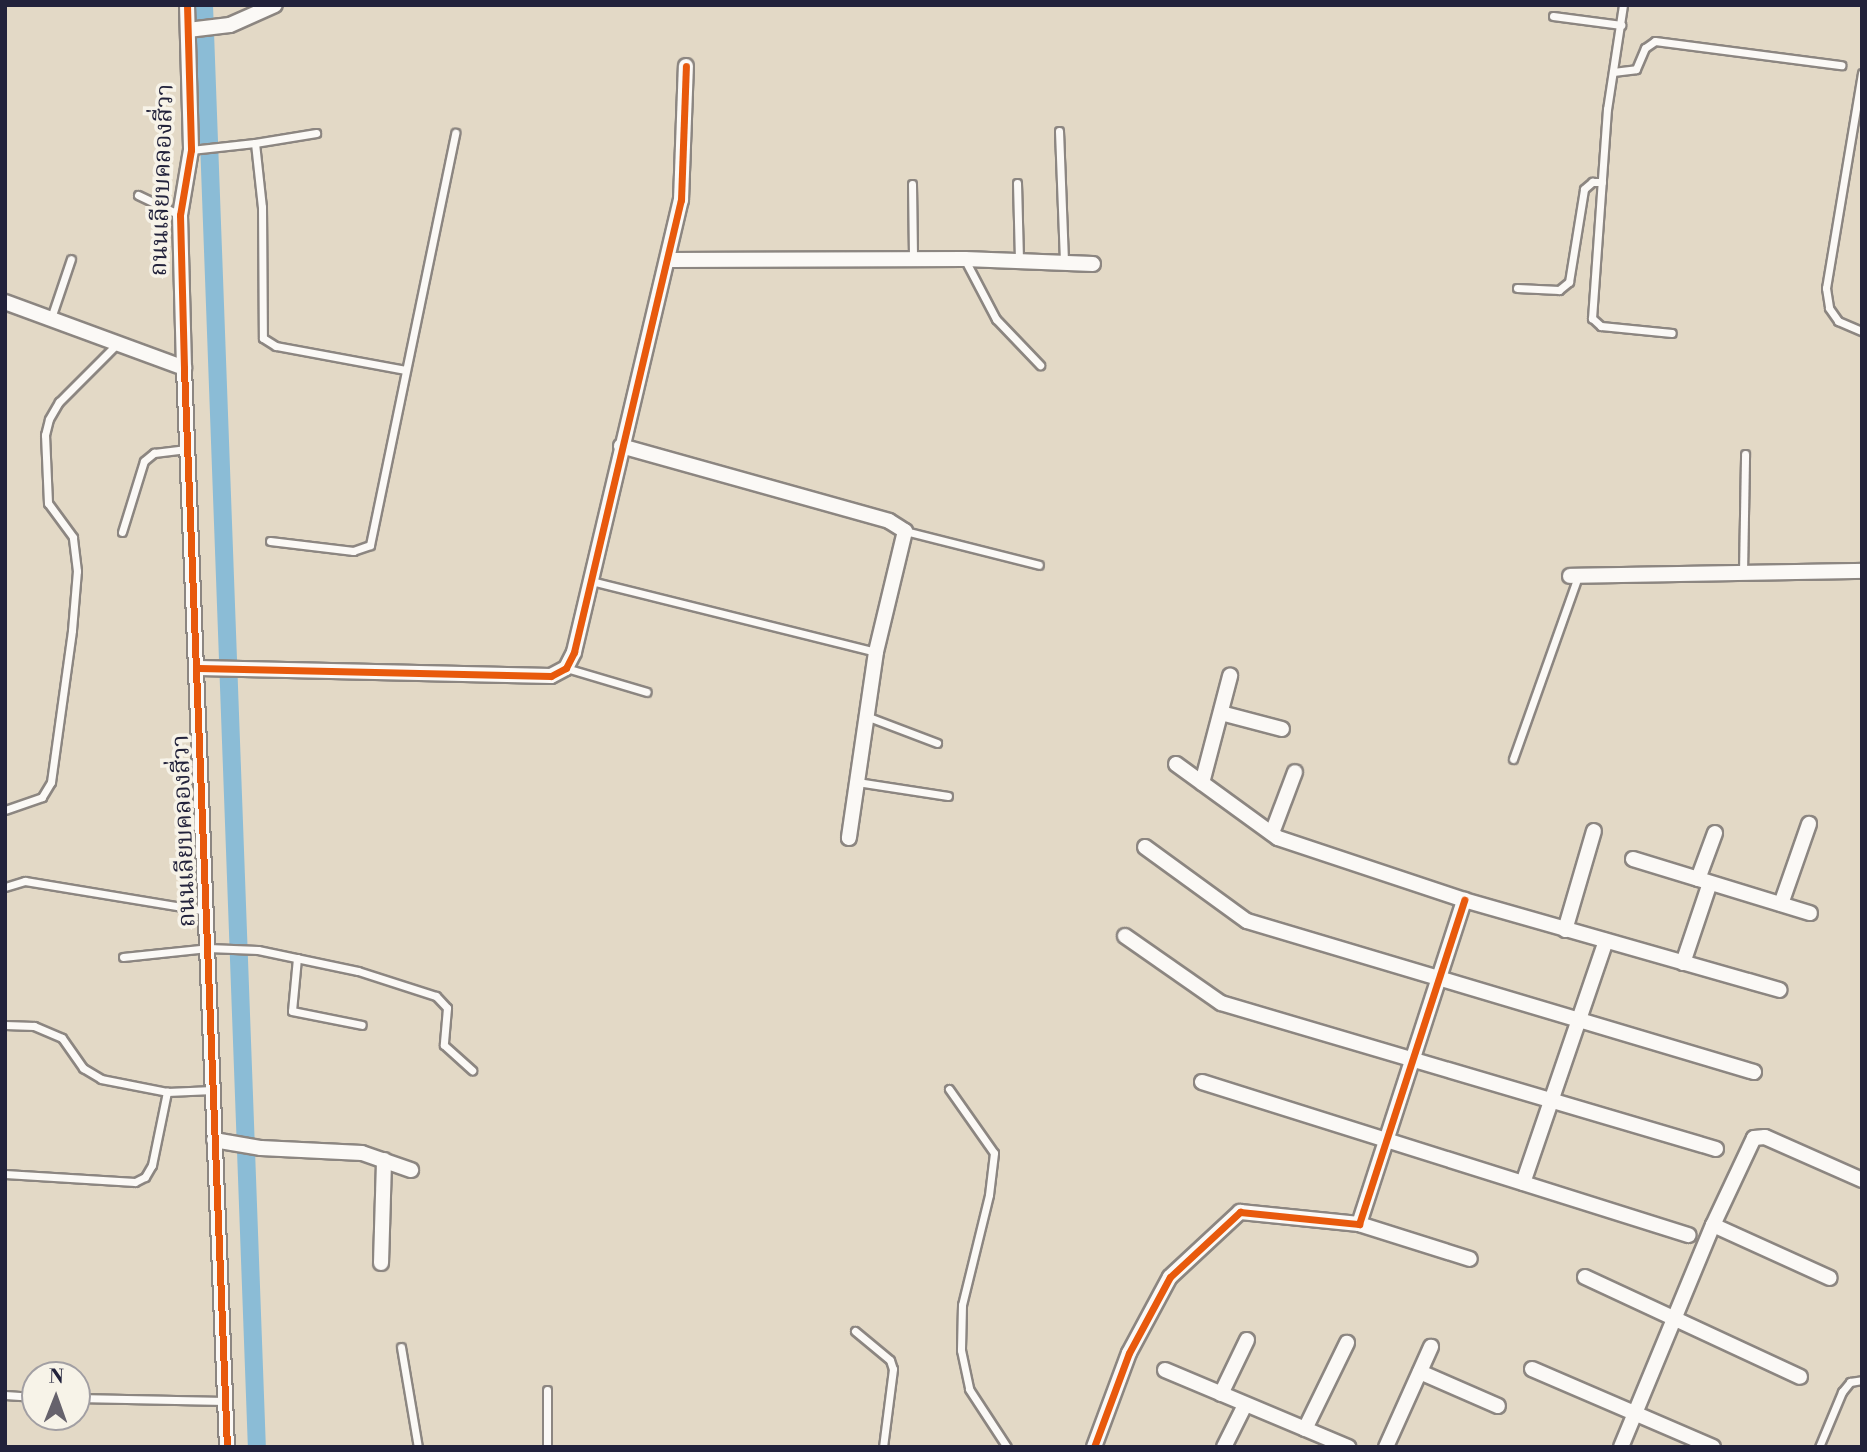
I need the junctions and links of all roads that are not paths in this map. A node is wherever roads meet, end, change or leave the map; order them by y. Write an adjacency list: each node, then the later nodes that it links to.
1 (187, 5): 6 (street, ถนนเลียบคลองสี่วา)
2 (275, 5): 6 (street)
3 (1623, 5): 5 (lane)
4 (1553, 16): 5 (lane)
5 (1621, 25): 9 (lane)
6 (195, 29): 15 (street, ถนนเลียบคลองสี่วา)
7 (1841, 65): 9 (lane)
8 (686, 66): 24 (street)
9 (1613, 72): 16 (lane)
10 (1862, 73): 31 (lane)
11 (1059, 131): 26 (lane)
12 (316, 133): 14 (lane)
13 (456, 133): 36 (lane)
14 (255, 143): 15 (lane); 36 (lane)
15 (199, 149): 20 (street, ถนนเลียบคลองสี่วา)
16 (1602, 182): 28 (lane); 32 (lane)
17 (1017, 183): 25 (lane)
18 (912, 184): 22 (lane)
19 (138, 195): 20 (lane)
20 (180, 215): 35 (street, ถนนเลียบคลองสี่วา)
21 (71, 259): 30 (lane)
22 (913, 259): 23 (street); 24 (street)
23 (965, 259): 25 (street); 34 (lane)
24 (669, 260): 37 (street)
25 (1019, 261): 26 (street)
26 (1064, 263): 27 (street)
27 (1093, 264)
28 (1517, 288)
29 (5, 302): 30 (street)
30 (51, 318): 33 (street)
31 (1862, 331)
32 (1672, 333)
33 (118, 344): 35 (street); 63 (lane)
34 (1040, 365)
35 (184, 368): 38 (street, ถนนเลียบคลองสี่วา)
36 (405, 370): 42 (lane)
37 (621, 446): 40 (street); 47 (street)
38 (191, 448): 41 (lane); 49 (street, ถนนเลียบคลองสี่วา)
39 (1745, 454): 45 (lane)
40 (905, 531): 43 (lane); 48 (street)
41 (122, 532)
42 (270, 541)
43 (1039, 565)
44 (1862, 570): 45 (street)
45 (1743, 573): 46 (street)
46 (1574, 576): 57 (lane)
47 (591, 581): 48 (lane); 50 (street)
48 (876, 652): 54 (street)
49 (199, 668): 50 (street); 75 (street, ถนนเลียบคลองสี่วา)
50 (566, 668): 52 (lane)
51 (1230, 676): 53 (street)
52 (647, 692)
53 (1220, 713): 55 (street); 61 (street)
54 (866, 716): 56 (lane); 60 (street)
55 (1282, 729)
56 (937, 743)
57 (1513, 759)
58 (1176, 764): 61 (street)
59 (1295, 772): 66 (street)
60 (857, 782): 62 (lane); 68 (street)
61 (1202, 783): 66 (street)
62 (948, 796)
63 (5, 810)
64 (1809, 824): 74 (street)
65 (1594, 831): 77 (street)
66 (1272, 833): 73 (street)
67 (1715, 833): 71 (street)
68 (849, 838)
69 (1145, 847): 84 (street)
70 (1633, 859): 71 (street)
71 (1704, 881): 74 (street); 83 (street)
72 (5, 887): 75 (lane)
73 (1464, 900): 77 (street); 84 (street)
74 (1781, 904): 76 (street)
75 (206, 911): 80 (street, ถนนเลียบคลองสี่วา)
76 (1810, 913)
77 (1565, 930): 79 (street)
78 (1125, 936): 89 (street)
79 (1606, 942): 83 (street); 86 (street)
80 (208, 948): 81 (lane); 82 (lane); 94 (street, ถนนเลียบคลองสี่วา)
81 (123, 957)
82 (297, 958): 87 (lane); 90 (lane)
83 (1683, 963): 85 (street)
84 (1438, 980): 86 (street); 89 (street)
85 (1779, 990)
86 (1578, 1021): 91 (street); 96 (street)
87 (362, 1025)
88 (5, 1026): 95 (lane)
89 (1413, 1059): 96 (street); 98 (street)
90 (472, 1070)
91 (1754, 1072)
92 (1202, 1082): 98 (street)
93 (948, 1089): 135 (lane)
94 (213, 1090): 95 (lane); 97 (street, ถนนเลียบคลองสี่วา)
95 (167, 1092): 102 (lane)
96 (1551, 1100): 99 (street); 104 (street)
97 (214, 1140): 100 (street); 126 (street, ถนนเลียบคลองสี่วา)
98 (1386, 1140): 104 (street); 105 (street)
99 (1716, 1149)
100 (384, 1160): 101 (street); 109 (street)
101 (411, 1170)
102 (5, 1174)
103 (1862, 1180): 106 (street)
104 (1523, 1183): 107 (street)
105 (1359, 1224): 108 (street); 136 (street)
106 (1713, 1225): 111 (street); 112 (street)
107 (1688, 1235)
108 (1470, 1259)
109 (382, 1263)
110 (1585, 1278): 112 (street)
111 (1830, 1278)
112 (1675, 1318): 121 (street); 129 (street)
113 (855, 1331): 134 (lane)
114 (1247, 1340): 124 (street)
115 (1347, 1343): 130 (street)
116 (401, 1347): 132 (lane)
117 (1431, 1348): 120 (street)
118 (1532, 1369): 129 (street)
119 (1166, 1370): 124 (street)
120 (1420, 1372): 128 (street); 139 (street)
121 (1801, 1377)
122 (1862, 1380): 142 (lane)
123 (547, 1390): 133 (lane)
124 (1221, 1394): 127 (street)
125 (91, 1398): 126 (lane)
126 (225, 1401): 131 (street, ถนนเลียบคลองสี่วา)
127 (1245, 1405): 130 (street); 137 (street)
128 (1498, 1406)
129 (1637, 1412): 140 (street); 141 (street)
130 (1305, 1429): 138 (street)
131 (227, 1447)
132 (418, 1447)
133 (547, 1447)
134 (883, 1447)
135 (1007, 1447)
136 (1094, 1447)
137 (1224, 1447)
138 (1348, 1447)
139 (1386, 1447)
140 (1621, 1447)
141 (1713, 1447)
142 (1819, 1447)

